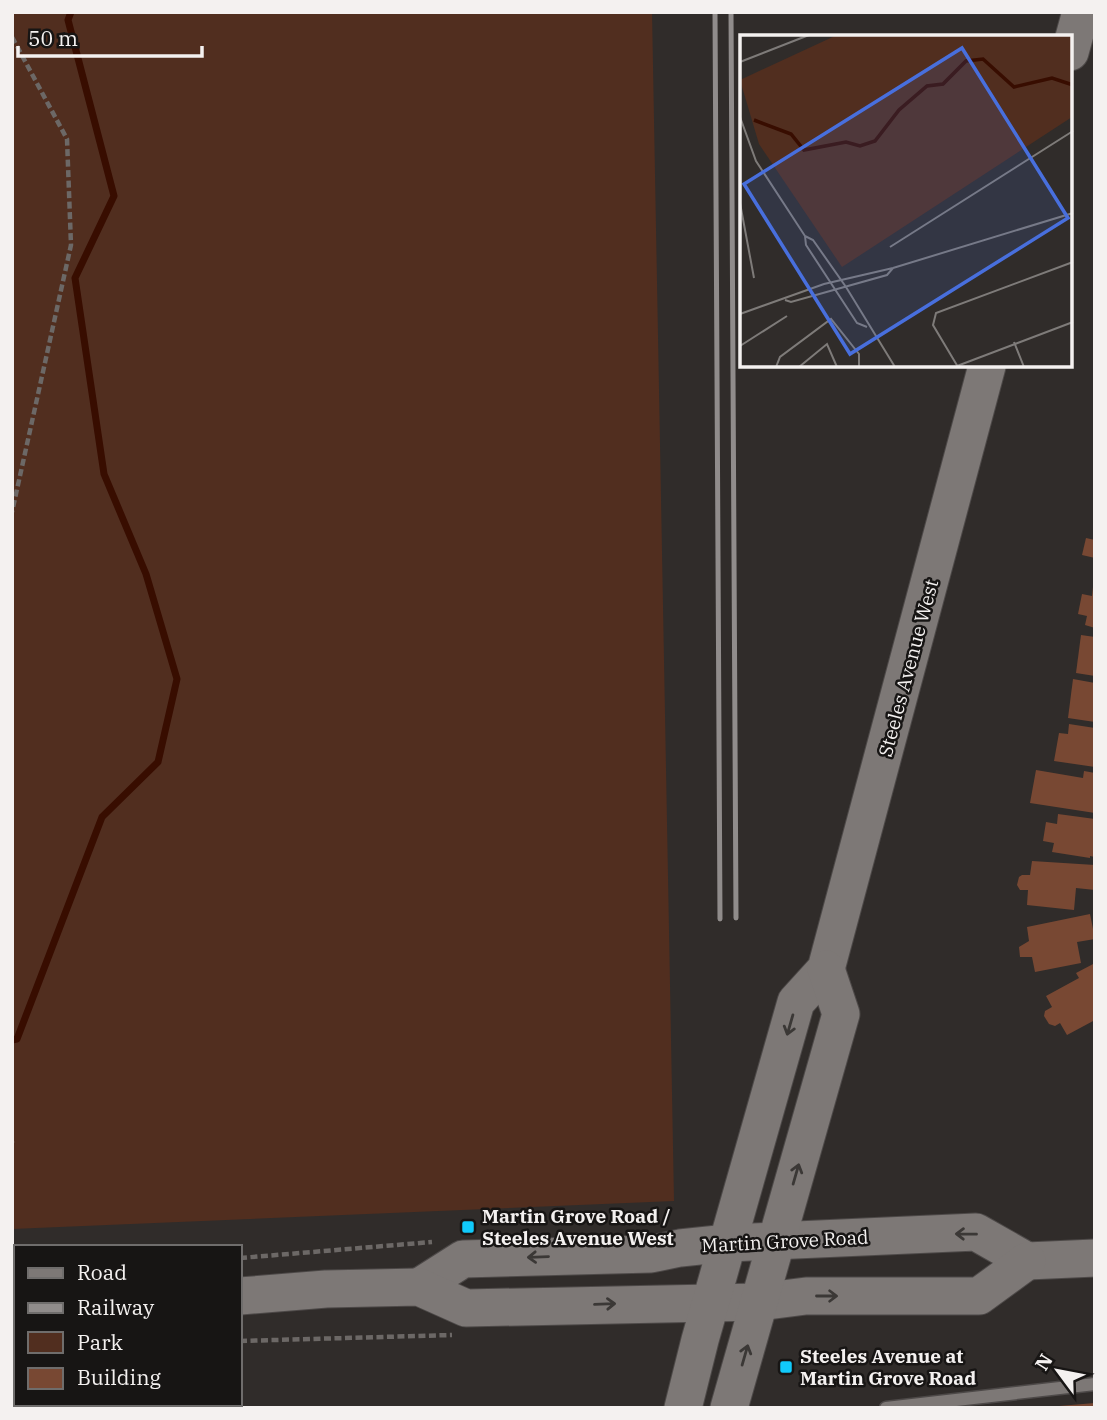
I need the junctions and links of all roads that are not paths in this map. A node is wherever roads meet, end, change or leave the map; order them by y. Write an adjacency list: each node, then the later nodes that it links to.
1 (1081, 12): 2 (main road)
2 (1072, 45)
3 (986, 368): 4 (main road, Steeles Avenue West)
4 (826, 969): 5 (main road, one-way to 4); 6 (main road, Steeles Avenue West, one-way to 6)
5 (778, 1240): 6 (main road, Martin Grove Road); 8 (main road, Martin Grove Road, one-way to 5); 12 (main road)
6 (728, 1243): 9 (main road, Martin Grove Road, one-way to 9); 11 (main road, Steeles Avenue West)
7 (1095, 1258): 8 (main road)
8 (1027, 1261): 12 (main road, one-way to 8)
9 (419, 1287): 10 (main road); 11 (main road, one-way to 11)
10 (242, 1296)
11 (711, 1302): 12 (main road); 14 (main road, Steeles Avenue West)
12 (759, 1302): 15 (main road, one-way to 12)
13 (1095, 1384): 16 (lane)
14 (683, 1408)
15 (729, 1408)
16 (886, 1408)

